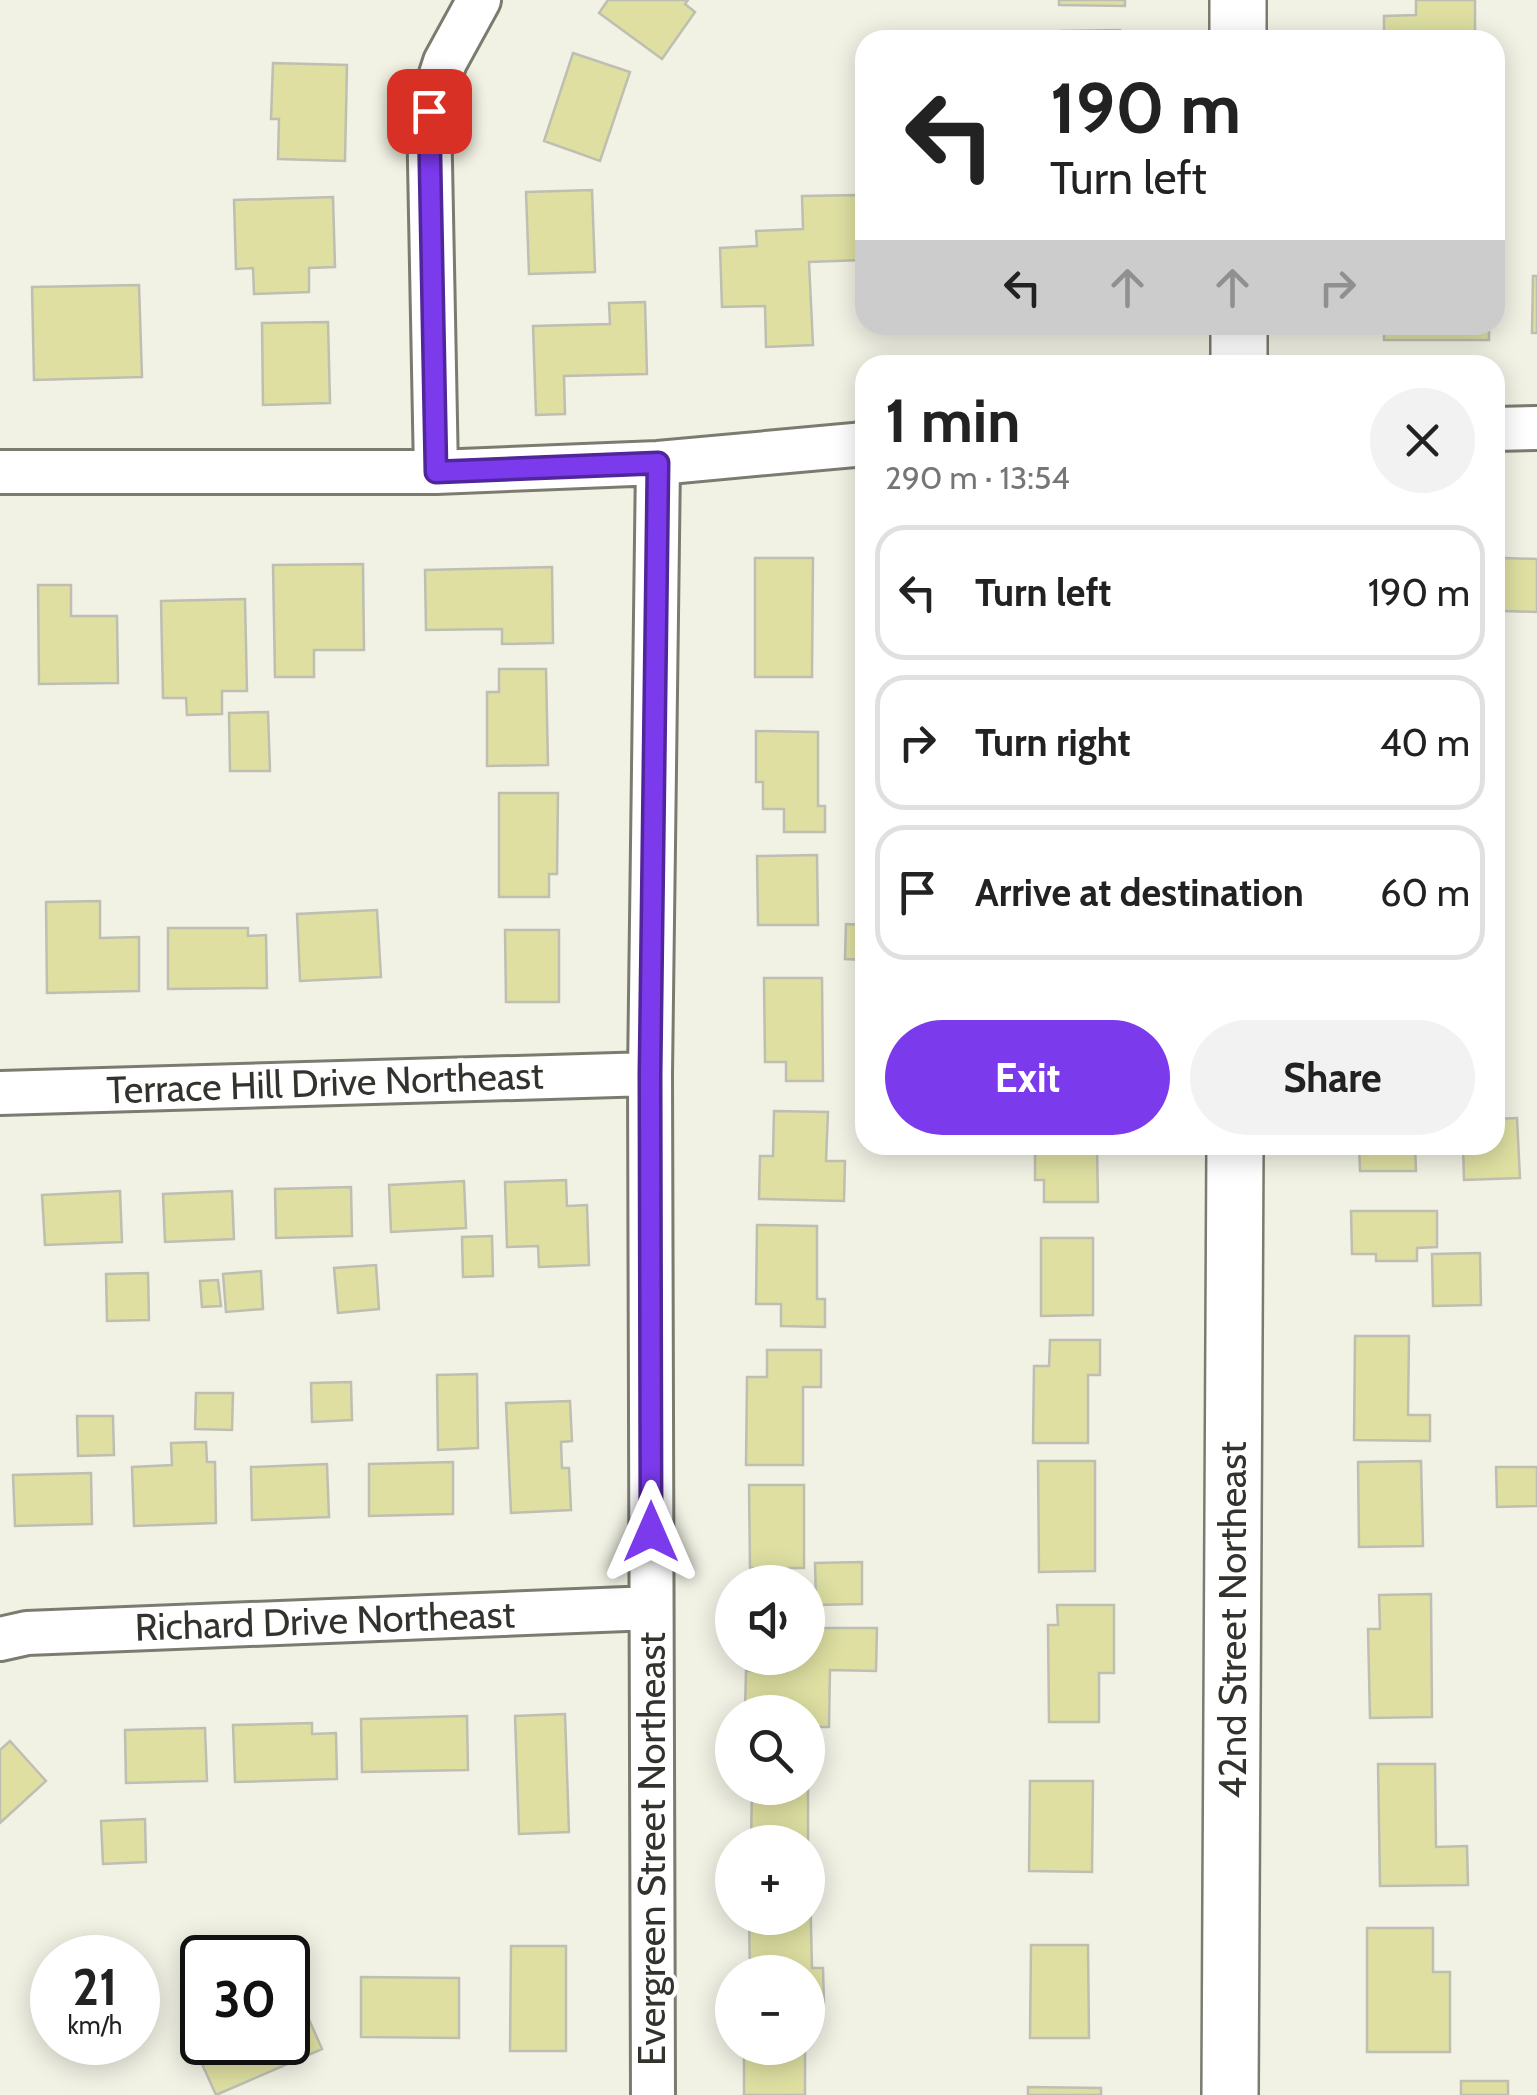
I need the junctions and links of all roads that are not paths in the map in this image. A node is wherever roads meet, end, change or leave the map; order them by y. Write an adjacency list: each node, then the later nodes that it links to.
1 (480, 0): 9 (street)
2 (1238, 0): 3 (main road)
3 (1238, 30)
4 (1537, 428): 5 (street)
5 (1505, 429)
6 (855, 445): 7 (street)
7 (658, 463): 9 (street); 10 (street, Evergreen Street Northeast)
8 (0, 472): 9 (street)
9 (436, 472)
10 (650, 1074): 11 (street, Terrace Hill Drive Northeast); 13 (street, Evergreen Street Northeast)
11 (0, 1092)
12 (1235, 1155): 16 (main road, 42nd Street Northeast)
13 (651, 1608): 14 (street, Richard Drive Northeast); 15 (street, Evergreen Street Northeast)
14 (0, 1639)
15 (653, 2095)
16 (1230, 2095)

